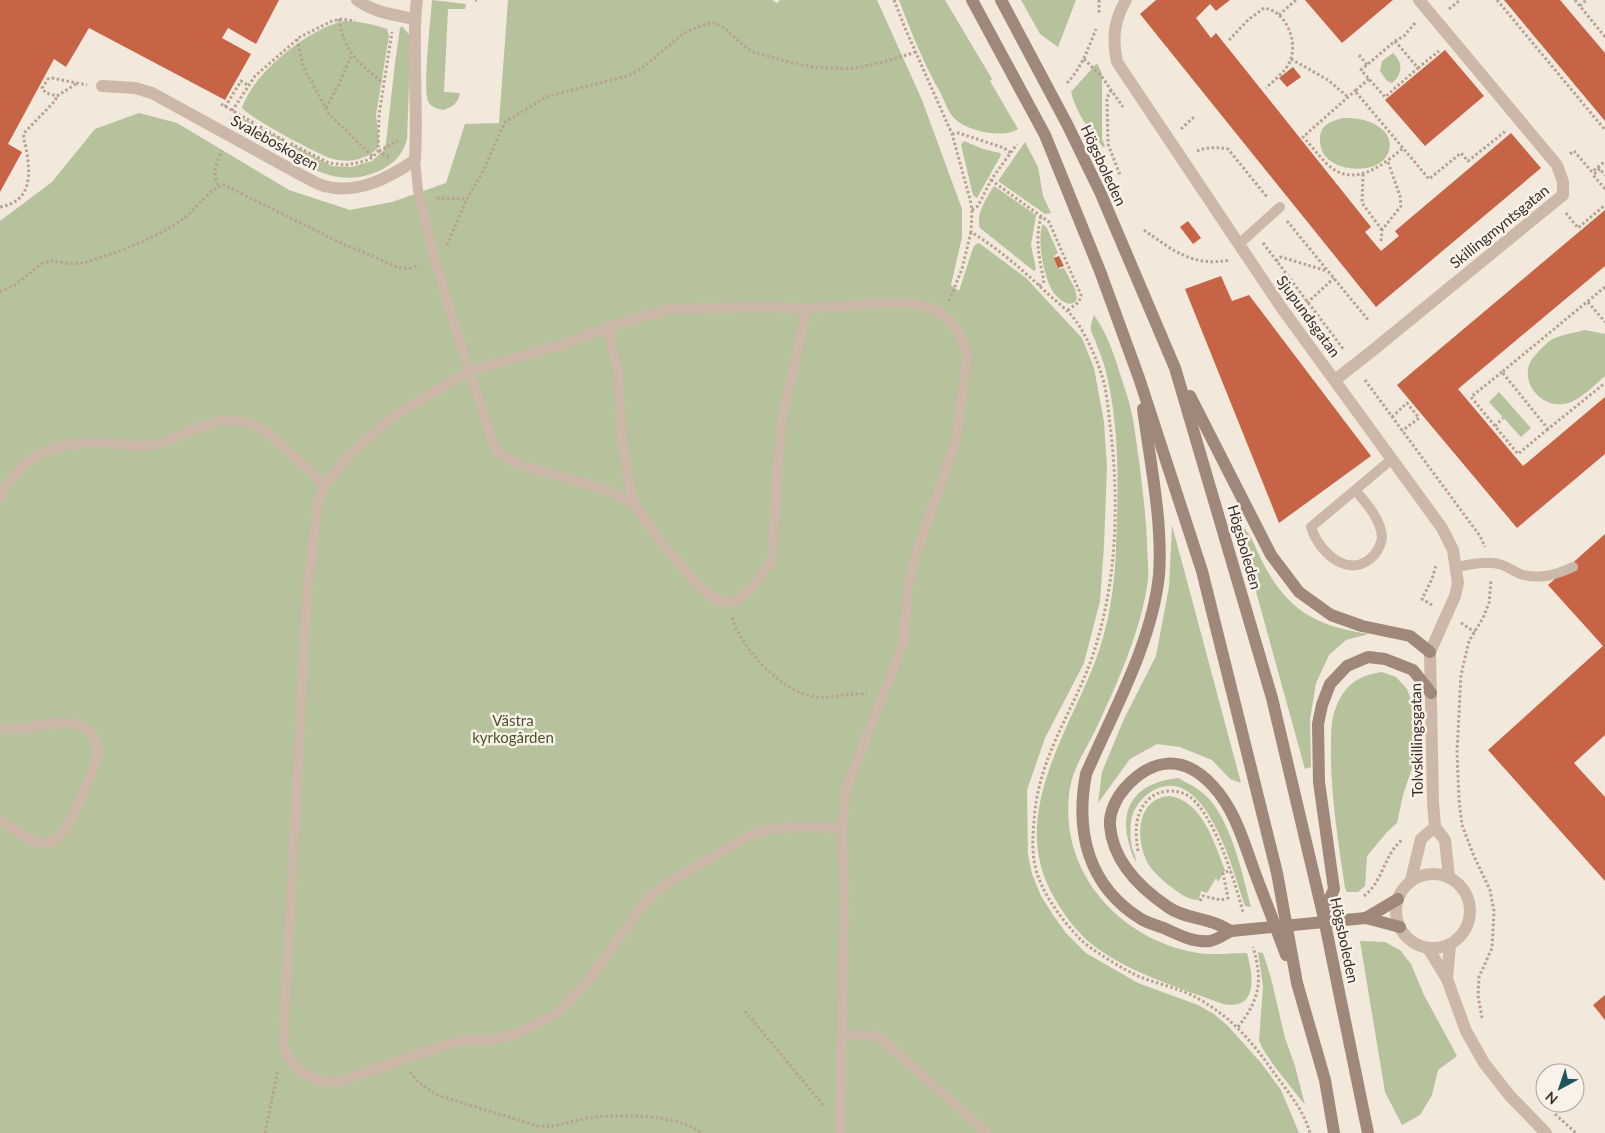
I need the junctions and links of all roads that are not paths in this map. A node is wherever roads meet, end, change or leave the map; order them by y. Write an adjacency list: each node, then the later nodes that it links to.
1 (357, 0): 7 (street)
2 (417, 0): 7 (street)
3 (1001, 0): 14 (main road, Högsboleden)
4 (1126, 0): 11 (street, Sjupundsgatan)
5 (1419, 0): 17 (street, Skillingmyntsgatan)
6 (972, 1): 16 (main road)
7 (415, 19): 9 (street)
8 (102, 86): 9 (street, Svaleboskogen)
9 (415, 160): 15 (lane)
10 (1279, 209): 11 (lane)
11 (1239, 244): 17 (street, Sjupundsgatan)
12 (807, 309): 13 (lane); 22 (lane); 30 (lane)
13 (608, 327): 15 (lane); 22 (lane)
14 (1176, 368): 25 (main road); 34 (main road, Högsboleden)
15 (468, 371): 19 (lane); 22 (lane)
16 (1139, 378): 37 (main road); 41 (main road)
17 (1335, 380): 18 (street, Sjupundsgatan)
18 (1392, 459): 20 (lane); 23 (street, Sjupundsgatan)
19 (324, 485): 21 (lane); 30 (lane)
20 (1355, 490): 20 (lane)
21 (0, 498)
22 (633, 502)
23 (1457, 567): 24 (lane); 25 (street, Sjupundsgatan)
24 (1573, 567)
25 (1430, 652): 26 (street, Tolvskillingsgatan)
26 (1431, 693): 29 (street, Tolvskillingsgatan); 34 (main road)
27 (0, 728): 28 (lane)
28 (0, 820)
29 (1435, 827): 31 (street, Tolvskillingsgatan); 32 (street)
30 (842, 828): 42 (lane)
31 (1449, 877): 32 (street); 38 (street)
32 (1412, 880): 33 (street)
33 (1398, 899): 35 (main road); 36 (street)
34 (1324, 914): 46 (main road, Högsboleden)
35 (1366, 918): 36 (main road); 37 (main road, bridge)
36 (1400, 927): 39 (street)
37 (1231, 931): 41 (main road)
38 (1450, 945): 39 (street); 40 (street)
39 (1428, 948): 40 (street)
40 (1447, 979): 47 (street)
41 (1297, 983): 45 (main road)
42 (841, 1034): 43 (lane); 44 (lane)
43 (839, 1129)
44 (987, 1133)
45 (1334, 1133)
46 (1368, 1133)
47 (1546, 1133)

